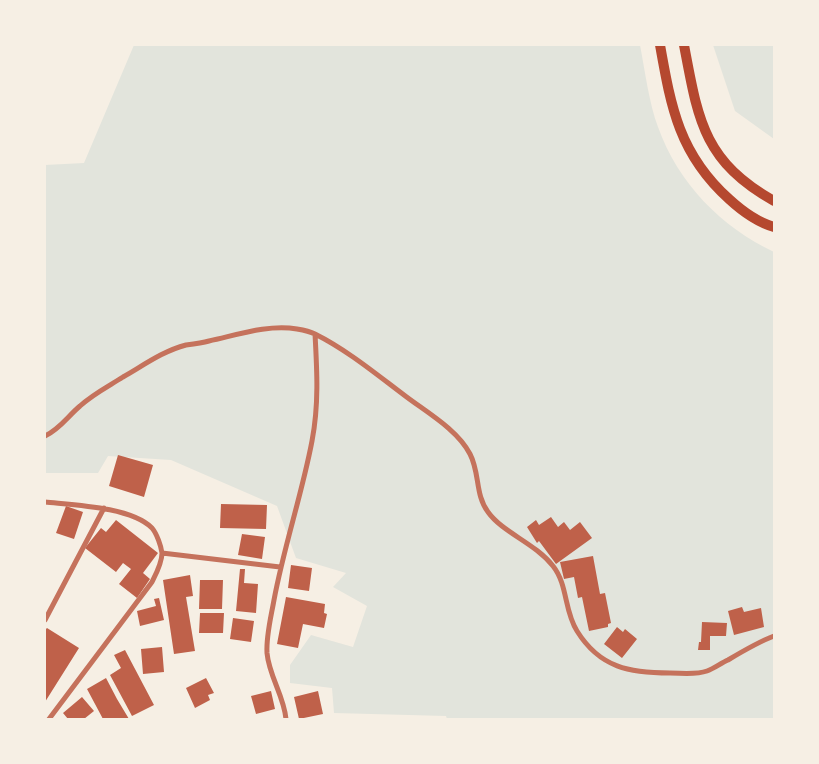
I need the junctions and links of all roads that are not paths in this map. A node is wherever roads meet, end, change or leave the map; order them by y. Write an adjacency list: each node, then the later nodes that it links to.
1 (660, 45): 4 (main road)
2 (684, 45): 3 (main road)
3 (774, 201)
4 (774, 227)
5 (315, 334): 6 (street); 10 (street); 12 (street)
6 (45, 436)
7 (45, 502): 8 (street)
8 (104, 508): 9 (street); 11 (street)
9 (162, 553): 10 (street); 13 (street)
10 (280, 566): 14 (street)
11 (45, 620)
12 (774, 636)
13 (49, 719)
14 (286, 719)

